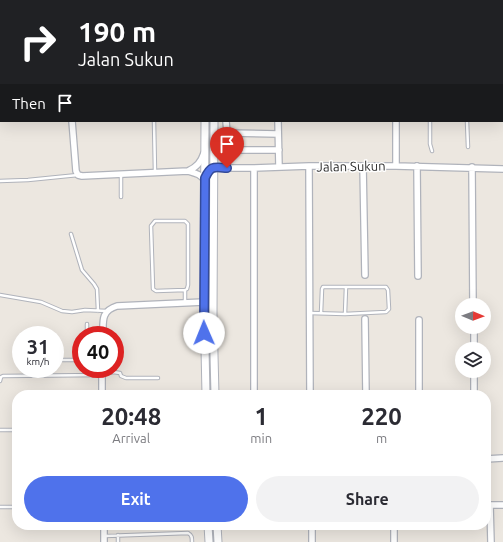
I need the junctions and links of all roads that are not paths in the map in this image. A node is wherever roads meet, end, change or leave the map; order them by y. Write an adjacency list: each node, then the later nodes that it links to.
1 (503, 83): 2 (lane)
2 (503, 90)
3 (72, 122): 29 (street)
4 (154, 122): 28 (lane)
5 (205, 122): 15 (street)
6 (214, 122): 24 (street)
7 (226, 122): 12 (street)
8 (278, 122): 13 (street)
9 (396, 122): 20 (street)
10 (430, 122): 17 (lane)
11 (467, 122): 14 (lane)
12 (227, 134): 13 (street); 16 (street)
13 (278, 134): 16 (street)
14 (468, 147)
15 (205, 150): 27 (street); 31 (street)
16 (278, 150): 22 (street)
17 (432, 151)
18 (309, 166): 19 (street, Jalan Sukun); 22 (street, Jalan Sukun); 46 (street)
19 (363, 166): 20 (street, Jalan Sukun); 35 (street)
20 (396, 166): 21 (street, Jalan Sukun)
21 (417, 166): 23 (street, Jalan Sukun); 36 (street)
22 (279, 167): 25 (street, Jalan Sukun)
23 (472, 167): 26 (street, Jalan Sukun); 41 (street)
24 (214, 168): 25 (street, Jalan Sukun); 31 (street); 37 (street)
25 (254, 168): 62 (street)
26 (503, 169)
27 (188, 171): 28 (street); 31 (street)
28 (155, 173): 30 (street)
29 (78, 175): 30 (street); 32 (lane)
30 (121, 175): 33 (lane)
31 (205, 180): 42 (street)
32 (0, 182)
33 (121, 198)
34 (71, 234): 44 (lane)
35 (365, 275)
36 (418, 276)
37 (214, 285): 42 (street); 47 (street)
38 (346, 287): 48 (lane); 49 (lane); 49 (lane)
39 (184, 290): 39 (lane); 43 (lane)
40 (0, 295): 44 (lane)
41 (473, 298)
42 (204, 302): 43 (street); 47 (street); 60 (street)
43 (185, 303): 45 (street)
44 (98, 311): 45 (lane)
45 (107, 311): 52 (street)
46 (310, 313): 48 (lane); 63 (street)
47 (214, 314): 61 (street)
48 (321, 314): 49 (lane)
49 (345, 314)
50 (365, 319): 64 (street)
51 (419, 320): 65 (street)
52 (103, 326)
53 (72, 373): 58 (lane)
54 (124, 377): 56 (lane)
55 (102, 378): 59 (street)
56 (158, 378)
57 (474, 378): 66 (street)
58 (0, 381)
59 (102, 390)
60 (206, 390)
61 (214, 390)
62 (254, 390)
63 (310, 390)
64 (366, 390)
65 (419, 390)
66 (474, 390)
67 (0, 430): 68 (lane)
68 (12, 430)
69 (503, 458): 70 (street)
70 (491, 459)
71 (491, 505): 72 (street)
72 (503, 505)
73 (0, 507): 74 (lane)
74 (12, 507)
75 (104, 530): 82 (street)
76 (208, 530): 86 (street)
77 (217, 530): 87 (street)
78 (312, 530): 88 (street)
79 (394, 530): 89 (street)
80 (490, 530): 90 (street)
81 (118, 535): 82 (lane); 84 (lane); 85 (lane)
82 (104, 536): 83 (street)
83 (104, 542)
84 (118, 542)
85 (192, 542)
86 (209, 542)
87 (218, 542)
88 (312, 542)
89 (394, 542)
90 (491, 542)

